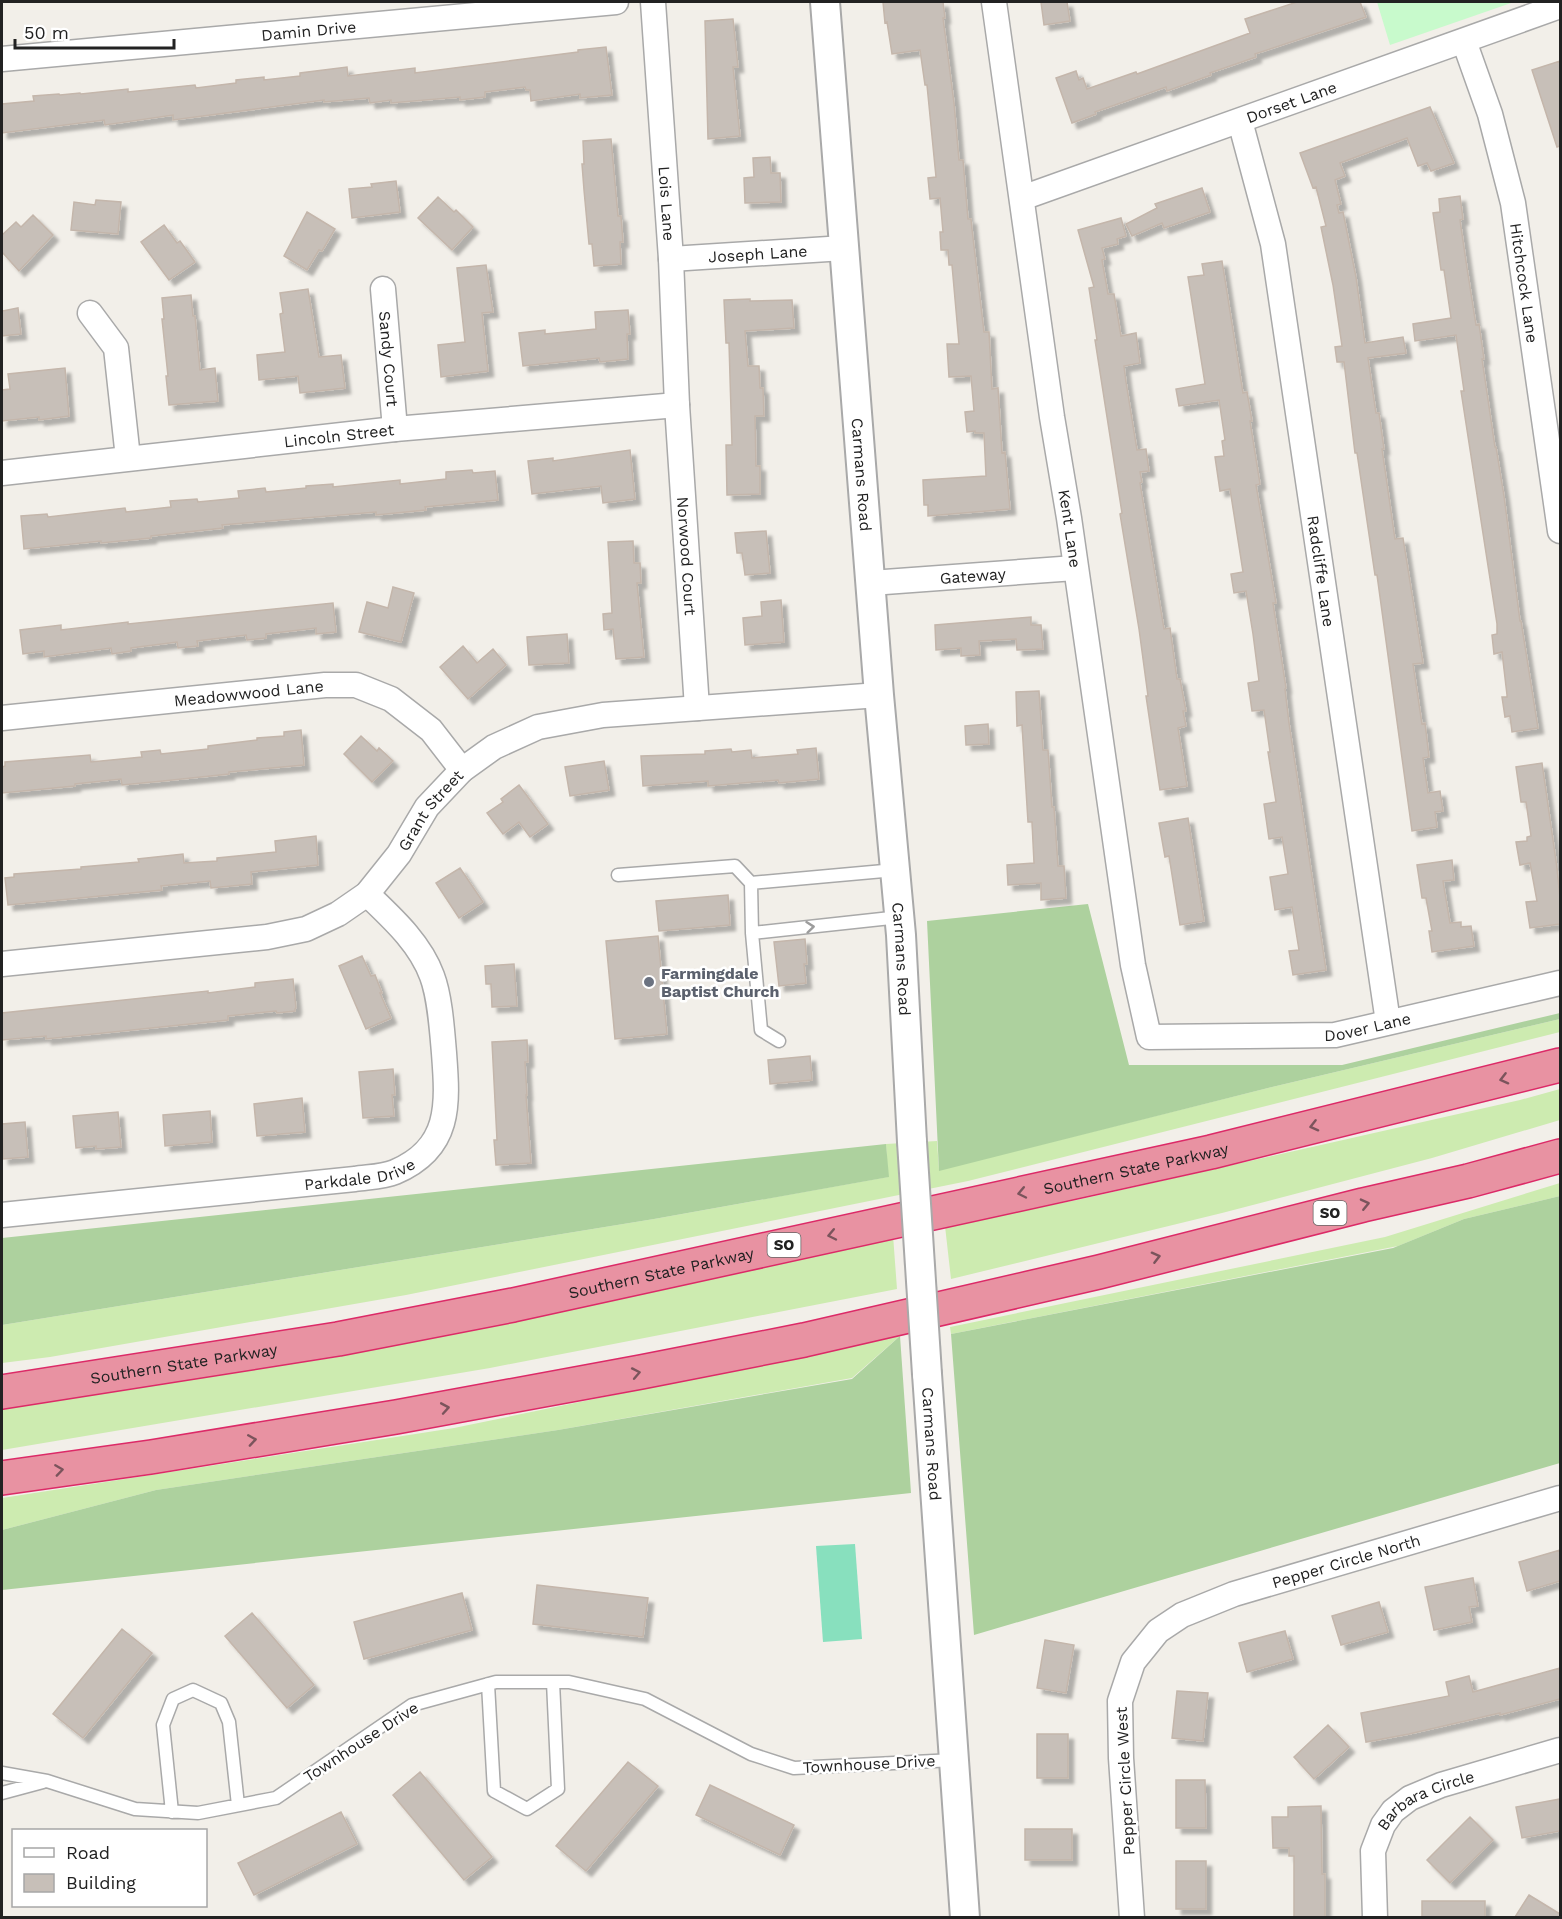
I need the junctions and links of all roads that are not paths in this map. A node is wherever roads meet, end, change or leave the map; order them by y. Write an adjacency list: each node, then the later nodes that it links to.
1 (616, 2): 7 (street, Damin Drive)
2 (653, 2): 11 (street, Lois Lane)
3 (825, 2): 10 (street, Carmans Road)
4 (994, 2): 9 (street, Kent Lane)
5 (1560, 6): 6 (street, Dorset Lane)
6 (1464, 41): 8 (street, Dorset Lane); 18 (street, Hitchcock Lane)
7 (2, 59)
8 (1240, 121): 9 (street, Dorset Lane); 33 (street, Radcliffe Lane)
9 (1022, 198): 19 (street, Kent Lane)
10 (844, 248): 11 (street, Joseph Lane); 20 (street, Carmans Road)
11 (671, 259): 14 (street, Lois Lane)
12 (383, 289): 15 (street, Sandy Court)
13 (90, 313): 16 (street)
14 (676, 405): 15 (street, Lincoln Street); 22 (street, Norwood Court)
15 (395, 429): 16 (street, Lincoln Street)
16 (128, 458): 17 (street, Lincoln Street)
17 (2, 473)
18 (1560, 531)
19 (1075, 568): 20 (street, Gateway); 34 (street, Kent Lane)
20 (871, 583): 21 (street, Carmans Road)
21 (879, 695): 22 (street, Grant Street); 25 (street, Carmans Road)
22 (697, 708): 24 (street, Grant Street)
23 (2, 718): 24 (street, Meadowwood Lane)
24 (462, 770): 28 (street, Grant Street)
25 (895, 870): 27 (lane); 29 (street, Carmans Road)
26 (618, 875): 27 (lane)
27 (751, 883): 30 (lane)
28 (367, 894): 31 (street, Grant Street); 38 (street, Parkdale Drive)
29 (900, 917): 30 (lane, one-way to 29); 46 (street, Carmans Road, bridge)
30 (752, 933): 35 (lane)
31 (2, 964)
32 (1560, 983): 33 (street, Dover Lane)
33 (1388, 1022): 34 (street, Dover Lane)
34 (1169, 1037)
35 (779, 1041)
36 (1560, 1065): 39 (highway, Southern State Parkway / SO, one-way to 39)
37 (1560, 1156): 40 (highway, SO, one-way to 37)
38 (2, 1215)
39 (2, 1392)
40 (2, 1478)
41 (1560, 1498): 42 (street, Pepper Circle North)
42 (1143, 1649): 53 (street, Pepper Circle West)
43 (553, 1682): 44 (lane, Townhouse Drive); 44 (lane); 46 (lane, Townhouse Drive)
44 (488, 1684): 50 (lane, Townhouse Drive)
45 (1560, 1750): 54 (street, Barbara Circle)
46 (954, 1760): 52 (street, Carmans Road)
47 (2, 1773): 48 (lane, Townhouse Drive)
48 (47, 1781): 49 (lane); 51 (lane, Townhouse Drive)
49 (2, 1793)
50 (238, 1805): 51 (lane, Townhouse Drive); 51 (lane)
51 (172, 1812)
52 (965, 1917)
53 (1125, 1917)
54 (1375, 1917)

